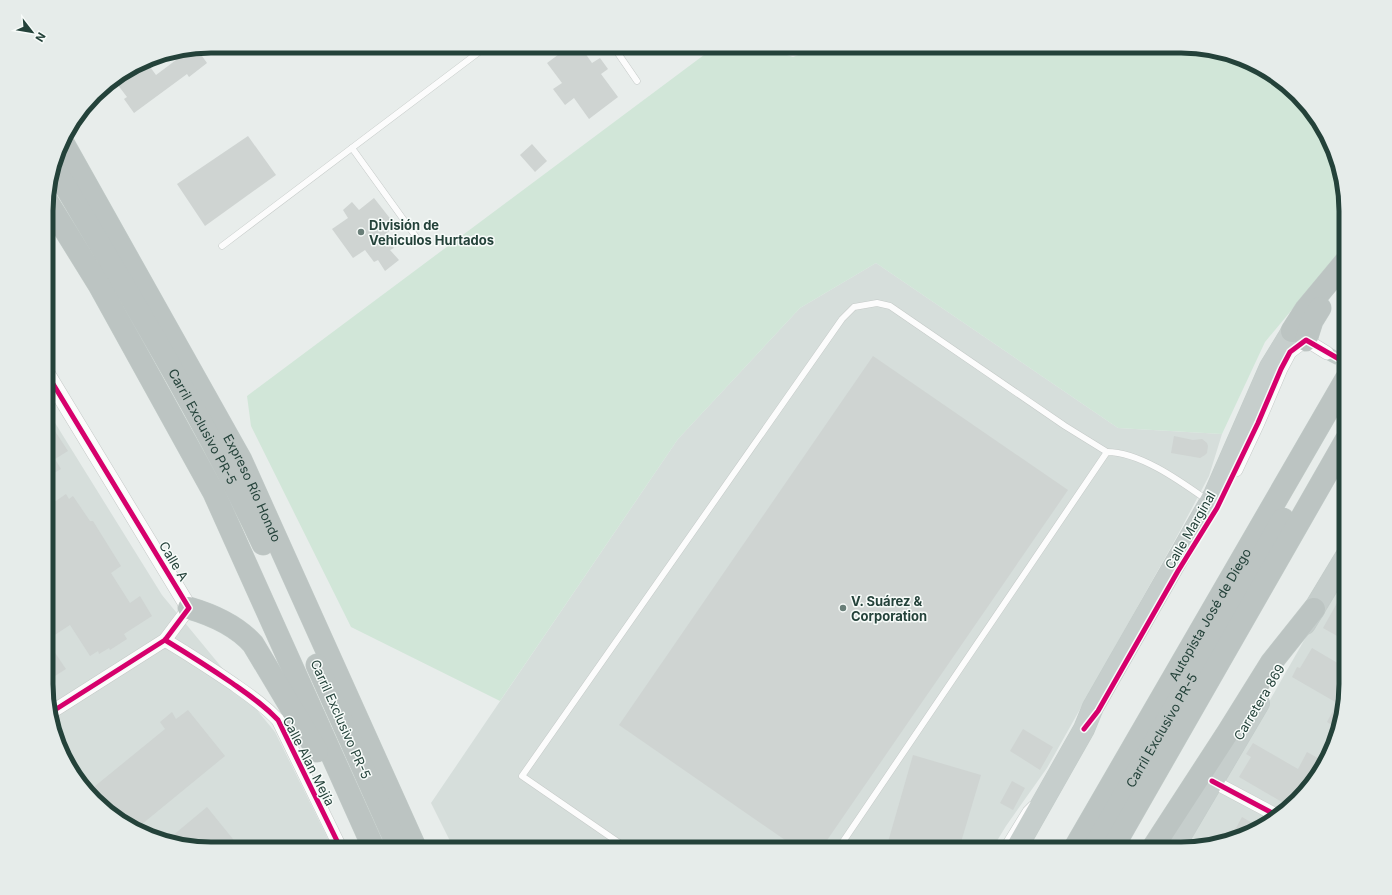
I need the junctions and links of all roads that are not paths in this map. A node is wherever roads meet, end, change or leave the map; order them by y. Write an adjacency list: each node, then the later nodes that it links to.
1 (478, 53): 5 (lane)
2 (618, 53): 3 (lane)
3 (637, 81)
4 (66, 148): 35 (highway, Expreso Río Hondo)
5 (352, 148): 8 (lane); 9 (lane)
6 (57, 173): 34 (highway, Carril Exclusivo PR-5)
7 (53, 211): 33 (highway)
8 (420, 241)
9 (222, 246)
10 (1339, 269): 12 (highway)
11 (1339, 284): 12 (highway)
12 (1299, 336): 13 (street); 21 (highway, Calle Marginal); 27 (street, Calle Marginal)
13 (1327, 353)
14 (53, 384): 23 (street, Calle A)
15 (1339, 391): 40 (highway, Autopista José de Diego)
16 (1339, 394): 20 (highway)
17 (1339, 438): 20 (highway)
18 (1107, 452): 21 (lane); 36 (lane); 37 (lane)
19 (1339, 452): 42 (highway)
20 (1301, 486): 41 (highway, Carril Exclusivo PR-5)
21 (1210, 502): 27 (highway, Calle Marginal)
22 (1339, 571): 24 (highway, Carretera 869)
23 (189, 608): 25 (street); 32 (highway)
24 (1314, 609): 28 (highway, Carretera 869); 43 (highway)
25 (165, 640): 26 (street); 31 (street, Calle Alan Mejía)
26 (55, 710)
27 (1084, 729): 29 (highway, Calle Marginal)
28 (1212, 781): 30 (street); 44 (highway, Carretera 869)
29 (1052, 784): 38 (lane); 39 (highway, Calle Marginal)
30 (1272, 813)
31 (338, 842)
32 (369, 842)
33 (370, 842)
34 (396, 842)
35 (413, 842)
36 (618, 842)
37 (843, 842)
38 (1006, 842)
39 (1020, 842)
40 (1078, 842)
41 (1097, 842)
42 (1116, 842)
43 (1156, 842)
44 (1176, 842)

